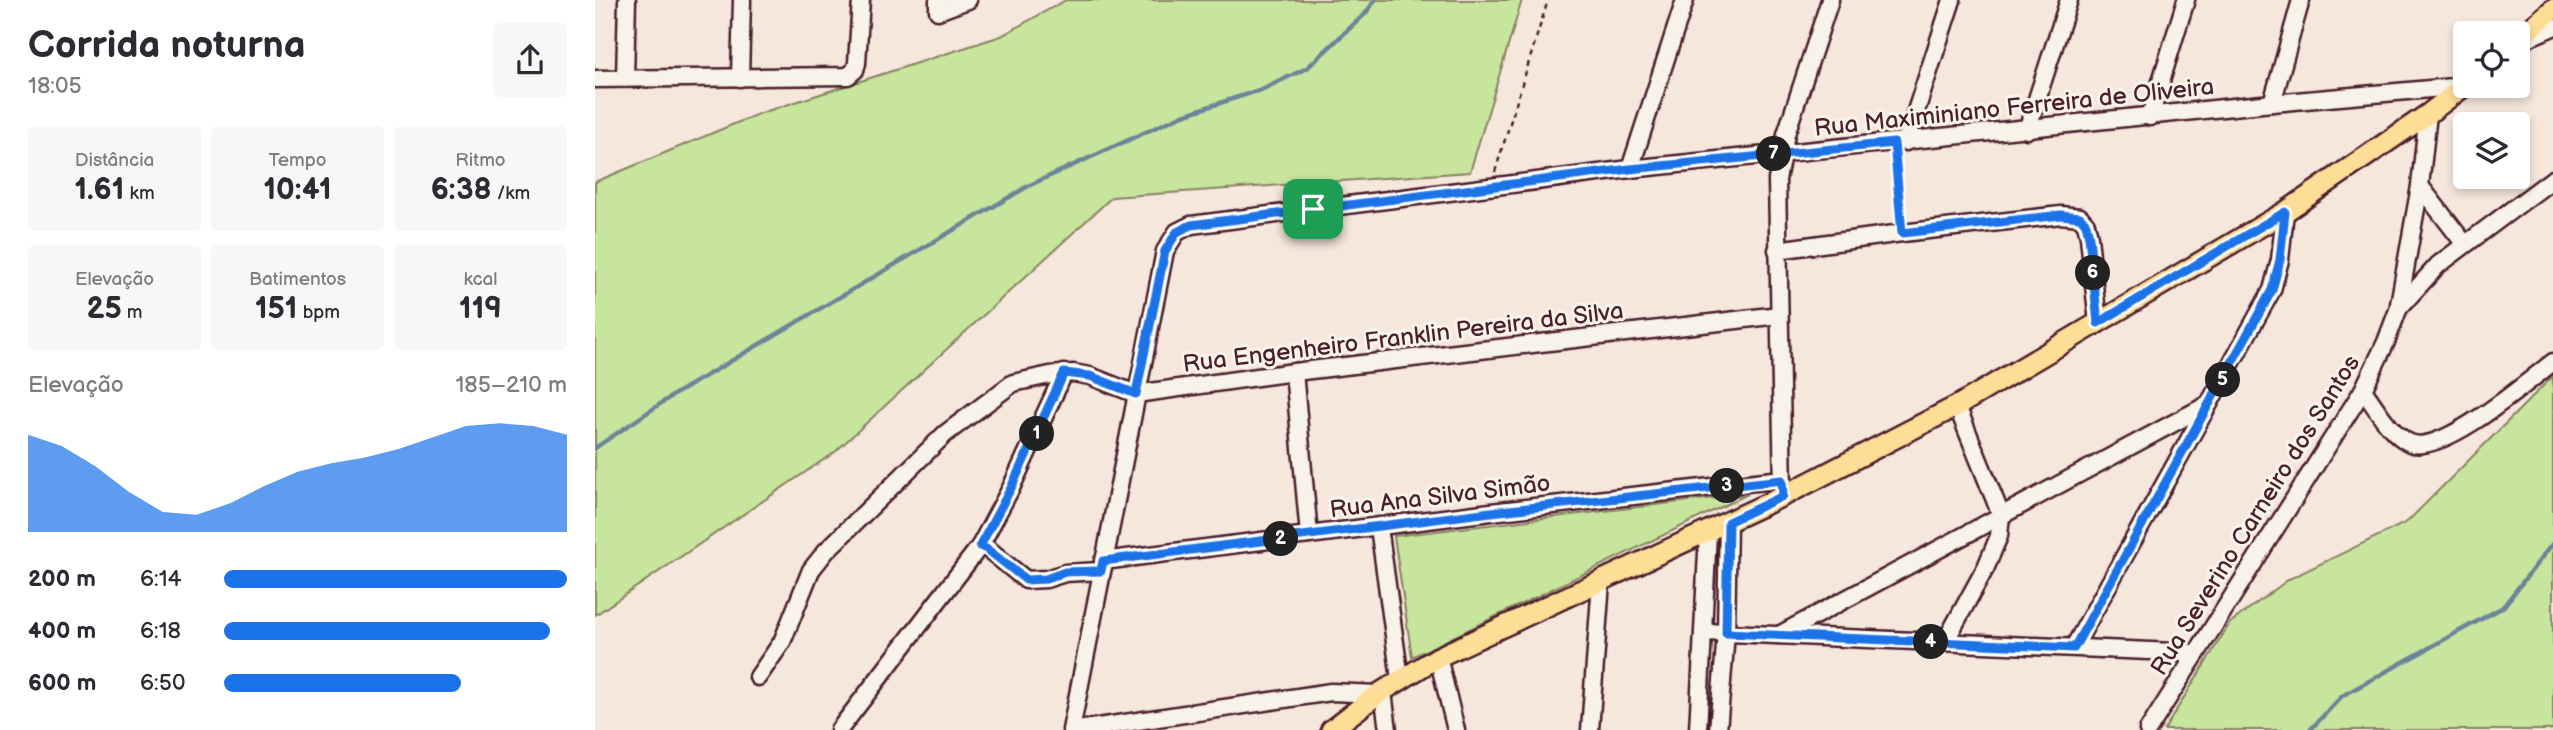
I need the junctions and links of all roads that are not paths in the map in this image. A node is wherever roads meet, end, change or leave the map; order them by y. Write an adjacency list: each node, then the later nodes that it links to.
1 (627, 0): 16 (street)
2 (742, 0): 17 (street)
3 (860, 0): 17 (street)
4 (938, 0): 5 (street)
5 (968, 0)
6 (1685, 0): 27 (street)
7 (1830, 0): 26 (street)
8 (1952, 0): 25 (street)
9 (2070, 0): 24 (street)
10 (2186, 0): 23 (street)
11 (2301, 0): 21 (street)
12 (2553, 9): 14 (main road)
13 (2553, 27): 15 (street)
14 (2530, 30)
15 (2530, 36)
16 (625, 78): 17 (street); 18 (street)
17 (740, 78)
18 (595, 79)
19 (2453, 86): 21 (street, Rua Maximiniano Ferreira de Oliveira)
20 (2453, 94): 22 (main road)
21 (2272, 103): 23 (street, Rua Maximiniano Ferreira de Oliveira)
22 (2428, 114): 29 (street, Rua Severino Carneiro dos Santos); 30 (main road)
23 (2150, 117): 24 (street, Rua Maximiniano Ferreira de Oliveira)
24 (2027, 130): 25 (street, Rua Maximiniano Ferreira de Oliveira)
25 (1900, 142): 26 (street, Rua Maximiniano Ferreira de Oliveira)
26 (1781, 153): 27 (street, Rua Maximiniano Ferreira de Oliveira); 32 (street)
27 (1630, 169): 40 (street, Rua Maximiniano Ferreira de Oliveira)
28 (2553, 179): 31 (street)
29 (2420, 186): 31 (street); 33 (street, Rua Severino Carneiro dos Santos)
30 (2285, 212): 35 (main road); 41 (street)
31 (2464, 243): 33 (street)
32 (1777, 250): 34 (street); 35 (street)
33 (2398, 310): 39 (street, Rua Severino Carneiro dos Santos)
34 (1779, 315): 37 (street, Rua Engenheiro Franklin Pereira da Silva); 43 (street)
35 (2098, 323): 42 (main road)
36 (2553, 362): 39 (street)
37 (1294, 372): 40 (street, Rua Engenheiro Franklin Pereira da Silva); 48 (street)
38 (1064, 373): 40 (street, Rua Engenheiro Franklin Pereira da Silva); 49 (street); 59 (street, Rua Engenheiro Franklin Pereira da Silva)
39 (2364, 390): 57 (street, Rua Severino Carneiro dos Santos)
40 (1136, 394): 50 (street)
41 (2209, 404): 44 (street); 56 (street)
42 (1957, 406): 43 (main road); 44 (street)
43 (1783, 488): 45 (main road); 46 (street, Rua Ana Silva Simão)
44 (2001, 515): 54 (street); 55 (street)
45 (1728, 522): 47 (main road); 53 (street)
46 (1379, 527): 48 (street, Rua Ana Silva Simão); 60 (street)
47 (1708, 532): 51 (main road); 52 (street)
48 (1309, 535): 50 (street, Rua Ana Silva Simão)
49 (980, 546): 50 (street, Rua Ana Silva Simão); 62 (street)
50 (1102, 566): 63 (street)
51 (1601, 582): 58 (main road); 68 (street)
52 (1704, 632): 53 (street); 69 (street)
53 (1726, 633): 54 (street); 70 (street)
54 (1779, 635): 55 (street)
55 (1945, 642): 56 (street)
56 (2074, 648): 57 (street)
57 (2197, 653): 71 (street, Rua Severino Carneiro dos Santos)
58 (1438, 657): 60 (main road); 67 (street)
59 (758, 677)
60 (1400, 679): 61 (main road)
61 (1380, 693): 64 (street); 65 (main road); 66 (street)
62 (839, 730)
63 (1071, 730)
64 (1078, 730)
65 (1331, 730)
66 (1388, 730)
67 (1456, 730)
68 (1590, 730)
69 (1698, 730)
70 (1718, 730)
71 (2148, 730)

